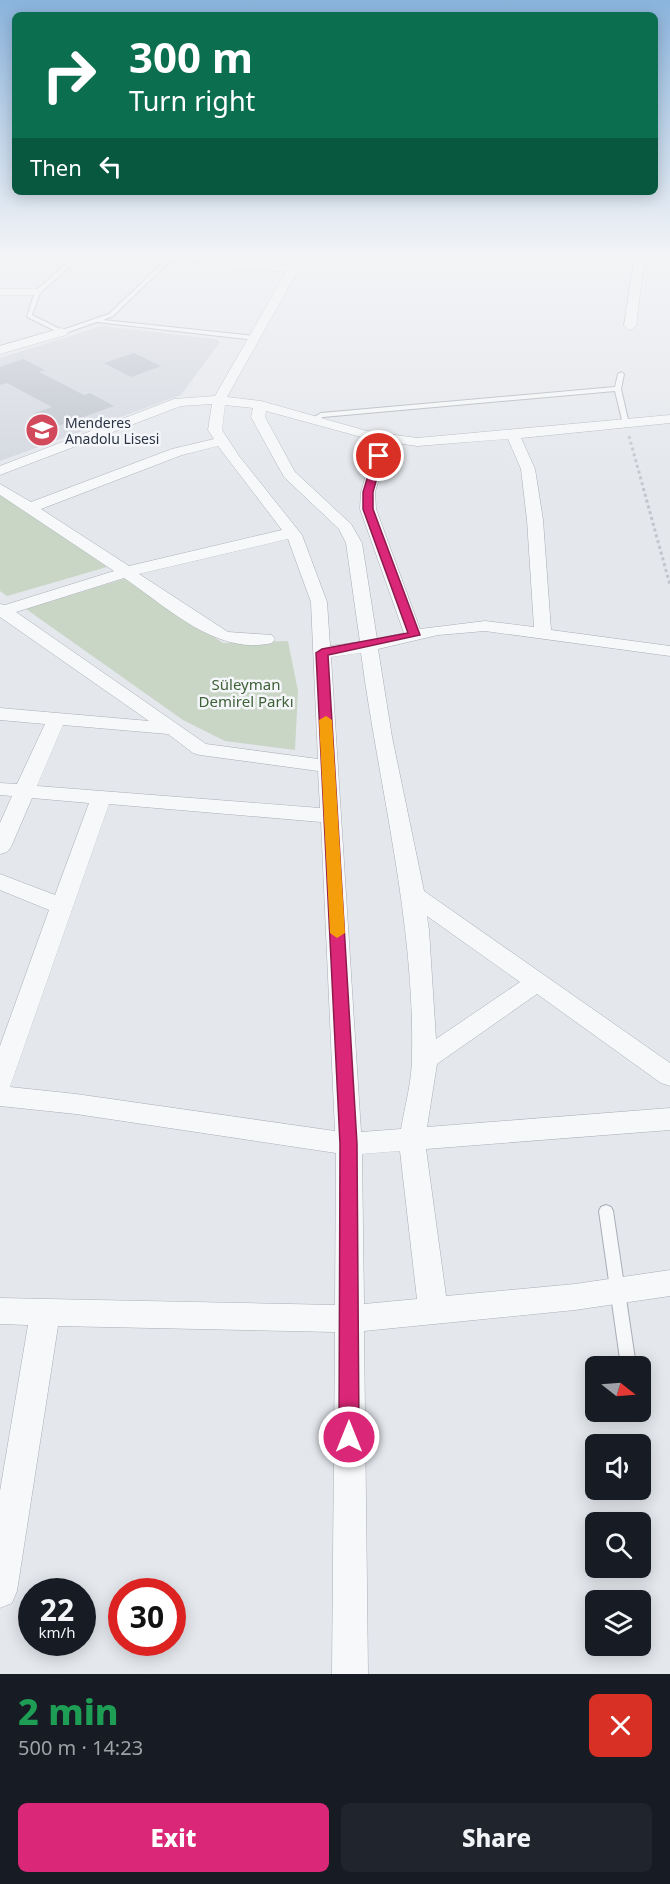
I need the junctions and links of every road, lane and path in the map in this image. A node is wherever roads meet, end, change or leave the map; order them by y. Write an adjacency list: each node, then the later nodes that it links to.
1 (62, 332): 5 (street)
2 (200, 332): 4 (lane)
3 (258, 332): 4 (street)
4 (255, 338): 8 (street)
5 (0, 350)
6 (621, 374): 7 (lane)
7 (618, 389): 11 (lane); 12 (lane)
8 (219, 400): 9 (street); 15 (street); 16 (street)
9 (261, 405): 11 (street); 20 (street)
10 (670, 419): 12 (street)
11 (312, 420): 14 (street)
12 (626, 424): 13 (street); 23 (path)
13 (513, 435): 14 (street); 25 (street)
14 (384, 439): 19 (street)
15 (222, 441): 18 (street); 21 (street)
16 (0, 471)
17 (0, 488): 18 (street)
18 (29, 508): 22 (street)
19 (368, 509): 20 (street); 26 (street)
20 (329, 514): 28 (street)
21 (292, 533): 22 (street); 30 (street)
22 (127, 572): 24 (street); 27 (street)
23 (670, 585)
24 (1, 611): 33 (street)
25 (543, 633): 26 (street); 29 (street)
26 (414, 635): 28 (street)
27 (266, 639)
28 (370, 645): 30 (street); 41 (street)
29 (670, 651)
30 (322, 653): 34 (street)
31 (0, 714): 32 (street)
32 (56, 719): 33 (street); 36 (street)
33 (173, 729): 34 (street)
34 (328, 766): 38 (street)
35 (0, 789): 36 (street)
36 (23, 791): 37 (street); 39 (street)
37 (101, 797): 38 (street); 42 (street)
38 (331, 816): 50 (street)
39 (0, 846)
40 (0, 881): 42 (street)
41 (412, 894): 43 (street); 44 (street)
42 (62, 907): 46 (street)
43 (537, 982): 44 (street); 45 (street)
44 (425, 1059): 49 (street)
45 (670, 1076)
46 (0, 1081)
47 (0, 1096): 50 (street)
48 (670, 1119): 49 (street)
49 (412, 1141): 50 (street); 55 (street)
50 (349, 1144): 57 (street)
51 (606, 1211): 53 (lane)
52 (670, 1283): 53 (street)
53 (618, 1290): 55 (street); 58 (lane)
54 (0, 1311): 56 (street)
55 (433, 1311): 57 (street)
56 (45, 1312): 57 (street); 59 (street)
57 (349, 1319): 60 (street)
58 (628, 1356)
59 (0, 1591)
60 (350, 1674)

